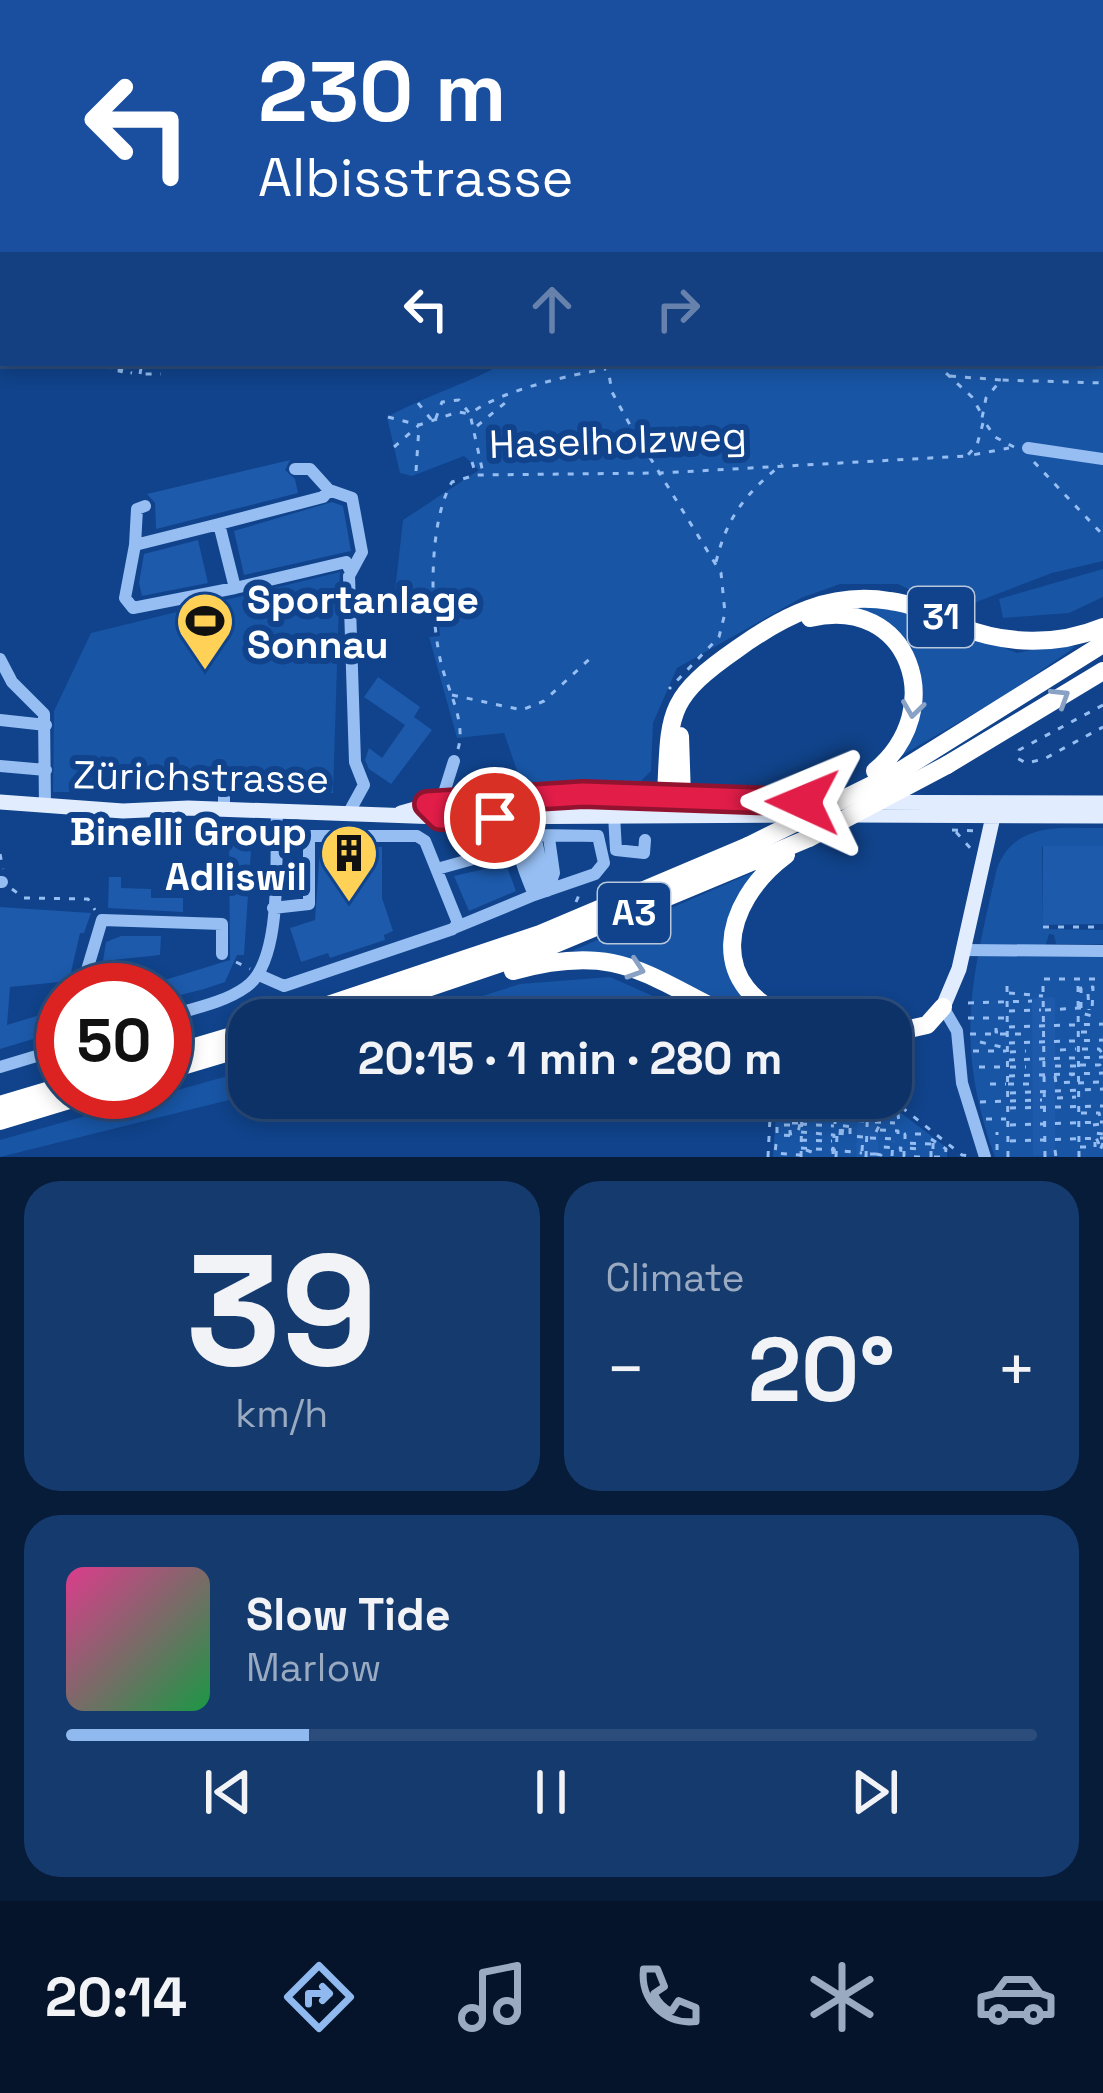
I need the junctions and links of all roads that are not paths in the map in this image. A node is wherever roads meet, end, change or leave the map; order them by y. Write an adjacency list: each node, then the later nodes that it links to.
1 (1021, 447): 2 (street)
2 (1103, 459)
3 (295, 470): 4 (street)
4 (329, 490): 6 (street); 8 (street)
5 (145, 506): 7 (street)
6 (219, 524): 7 (street); 9 (street)
7 (136, 545): 9 (street)
8 (351, 572): 9 (street); 31 (street)
9 (235, 588)
10 (1103, 627): 22 (highway, 31)
11 (1103, 644): 26 (highway, A3, bridge)
12 (0, 659): 15 (street)
13 (1103, 671): 38 (highway, A3, one-way to 13, bridge)
14 (0, 720): 15 (street)
15 (46, 725): 18 (street)
16 (454, 761): 24 (street)
17 (0, 766): 18 (street)
18 (46, 770): 27 (street)
19 (224, 786): 28 (street)
20 (495, 797): 24 (main road); 25 (main road); 34 (street)
21 (0, 802): 27 (main road, Zürichstrasse)
22 (673, 802): 25 (main road); 26 (highway, one-way to 26, bridge); 29 (main road); 32 (main road)
23 (1103, 803): 29 (main road)
24 (437, 805): 31 (main road, Zürichstrasse); 34 (main road)
25 (524, 805): 32 (main road); 34 (main road); 35 (street); 40 (street)
26 (833, 805): 49 (highway, A3, bridge)
27 (45, 806): 28 (main road, Zürichstrasse)
28 (224, 809): 30 (main road, Zürichstrasse)
29 (994, 809): 33 (main road); 43 (main road)
30 (277, 812): 31 (main road, Zürichstrasse); 41 (street)
31 (348, 814)
32 (614, 815): 36 (street)
33 (1103, 816)
34 (495, 818)
35 (543, 836): 40 (street); 40 (street); 40 (street)
36 (645, 840)
37 (467, 842): 39 (street)
38 (799, 843): 48 (highway, A3); 52 (highway)
39 (437, 869): 41 (street); 42 (street)
40 (540, 893): 42 (street)
41 (273, 908): 47 (street)
42 (453, 928): 47 (street)
43 (964, 950): 44 (street); 53 (main road)
44 (1103, 951)
45 (222, 954): 46 (street)
46 (89, 963)
47 (255, 972): 54 (street)
48 (431, 988): 50 (highway, A3); 51 (highway, one-way to 51)
49 (346, 999)
50 (397, 999)
51 (699, 999)
52 (760, 999)
53 (943, 1007): 55 (highway); 56 (highway); 67 (street)
54 (192, 1008)
55 (912, 1017)
56 (912, 1028)
57 (228, 1036): 58 (highway)
58 (192, 1048)
59 (228, 1052): 61 (highway)
60 (36, 1056): 62 (street)
61 (192, 1064)
62 (0, 1066)
63 (36, 1094): 64 (highway)
64 (0, 1105)
65 (36, 1110): 66 (highway)
66 (0, 1121)
67 (988, 1153)

